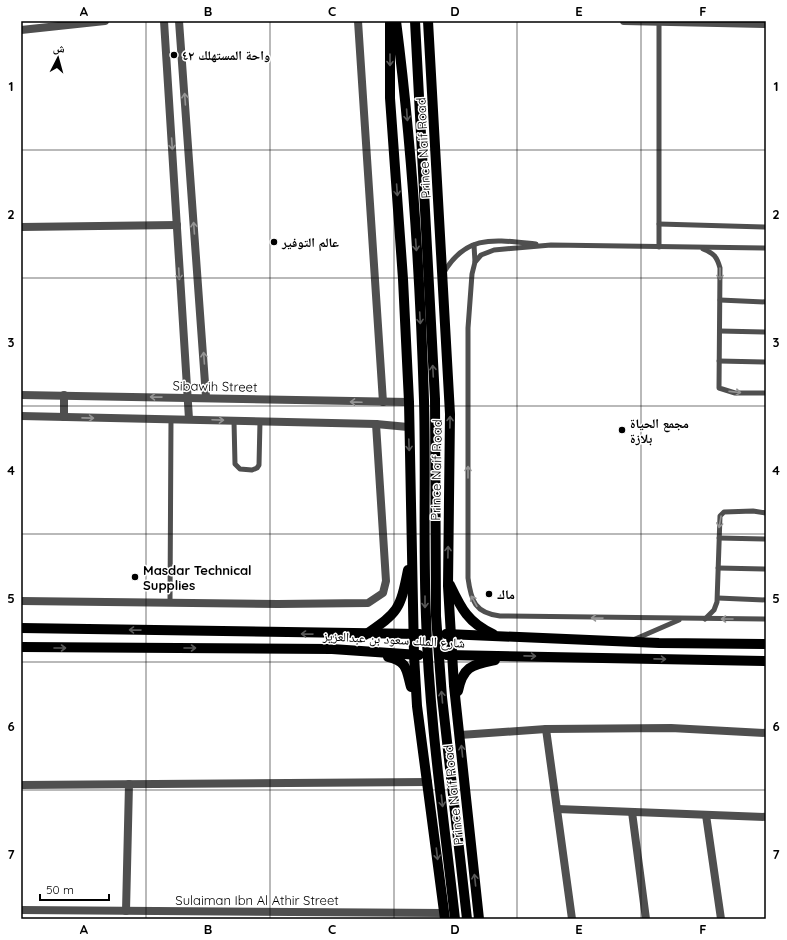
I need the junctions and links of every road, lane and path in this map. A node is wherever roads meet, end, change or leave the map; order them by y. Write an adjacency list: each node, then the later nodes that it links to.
1 (105, 21): 12 (street)
2 (164, 21): 14 (street, one-way to 14)
3 (179, 21): 36 (street, one-way to 3)
4 (358, 21): 37 (street)
5 (390, 21): 38 (main road, one-way to 38)
6 (396, 21): 90 (main road, one-way to 90)
7 (415, 21): 91 (main road, one-way to 7)
8 (428, 21): 25 (main road, Prince Naif Road)
9 (624, 21): 10 (street)
10 (659, 22): 11 (street); 13 (lane)
11 (766, 24)
12 (21, 30)
13 (659, 224): 16 (lane); 19 (lane)
14 (177, 225): 15 (street); 35 (street, one-way to 35)
15 (21, 227)
16 (766, 227)
17 (474, 245): 18 (lane); 24 (lane); 25 (lane)
18 (551, 245): 19 (lane); 24 (lane)
19 (659, 247): 20 (lane)
20 (698, 248): 21 (lane); 23 (lane)
21 (719, 248): 22 (lane); 23 (lane)
22 (766, 248)
23 (717, 258): 26 (lane, one-way to 26)
24 (475, 262): 58 (lane, one-way to 24)
25 (443, 275): 53 (main road, Prince Naif Road, one-way to 25)
26 (720, 300): 27 (lane); 28 (lane)
27 (766, 302)
28 (720, 330): 29 (lane); 30 (lane)
29 (766, 332)
30 (719, 361): 31 (lane); 32 (lane, one-way to 32)
31 (766, 362)
32 (766, 392)
33 (21, 395): 34 (street, Sibawih Street)
34 (64, 395): 35 (street, Sibawih Street, one-way to 34); 40 (street)
35 (188, 397): 36 (street, Sibawih Street); 42 (street)
36 (206, 397): 37 (street, Sibawih Street, one-way to 36)
37 (383, 402): 38 (street, Sibawih Street)
38 (409, 402): 46 (main road)
39 (21, 416): 40 (street)
40 (64, 417): 41 (street, one-way to 41)
41 (170, 419): 42 (street); 57 (lane)
42 (189, 419): 43 (street, one-way to 43)
43 (234, 421): 44 (street); 44 (lane)
44 (260, 421): 45 (street)
45 (376, 424): 46 (street); 57 (street)
46 (408, 427): 50 (main road, one-way to 50)
47 (766, 513): 48 (lane, one-way to 48)
48 (719, 538): 49 (lane); 51 (lane)
49 (766, 539)
50 (412, 551): 62 (main road, Prince Naif Road); 64 (main road)
51 (718, 568): 52 (lane); 54 (lane)
52 (766, 570)
53 (448, 582): 63 (main road, Prince Naif Road); 65 (main road)
54 (718, 598): 55 (lane); 59 (lane)
55 (766, 600)
56 (21, 601): 57 (street)
57 (170, 603)
58 (682, 619): 59 (lane); 66 (lane)
59 (704, 619): 60 (lane, one-way to 59)
60 (766, 619)
61 (21, 628): 64 (main road, شارع الملك سعود بن عبدالعزيز, one-way to 61)
62 (414, 634): 63 (main road, شارع الملك سعود بن عبدالعزيز); 64 (main road, شارع الملك سعود بن عبدالعزيز); 70 (main road, Prince Naif Road)
63 (452, 634): 65 (main road, شارع الملك سعود بن عبدالعزيز); 71 (main road, Prince Naif Road)
64 (364, 635)
65 (499, 636): 66 (main road, شارع الملك سعود بن عبدالعزيز)
66 (627, 642): 67 (main road, شارع الملك سعود بن عبدالعزيز)
67 (766, 644)
68 (21, 647): 69 (main road, شارع الملك سعود بن عبدالعزيز, one-way to 69)
69 (332, 649): 70 (main road, شارع الملك سعود بن عبدالعزيز); 75 (main road)
70 (414, 655): 71 (main road, شارع الملك سعود بن عبدالعزيز); 75 (main road, Prince Naif Road)
71 (452, 655): 72 (main road, شارع الملك سعود بن عبدالعزيز); 74 (main road, Prince Naif Road)
72 (510, 656): 73 (main road, شارع الملك سعود بن عبدالعزيز, one-way to 73); 74 (main road)
73 (766, 661)
74 (456, 701): 78 (main road, Prince Naif Road)
75 (417, 706): 79 (main road, Prince Naif Road)
76 (546, 729): 77 (street); 78 (street); 82 (street)
77 (766, 733)
78 (460, 735): 92 (main road, Prince Naif Road, one-way to 78)
79 (428, 782): 80 (street); 90 (main road, Prince Naif Road, one-way to 90)
80 (128, 784): 81 (street); 87 (street)
81 (21, 785)
82 (557, 809): 83 (street); 93 (street)
83 (632, 812): 84 (street); 94 (street)
84 (706, 814): 85 (street); 95 (street)
85 (766, 816)
86 (21, 910): 87 (street, Sulaiman Ibn Al Athir Street)
87 (126, 911): 88 (street, Sulaiman Ibn Al Athir Street)
88 (192, 915): 89 (street, Sulaiman Ibn Al Athir Street)
89 (307, 916): 90 (street, Sulaiman Ibn Al Athir Street)
90 (450, 917)
91 (467, 918)
92 (479, 919)
93 (572, 919)
94 (646, 919)
95 (721, 919)

